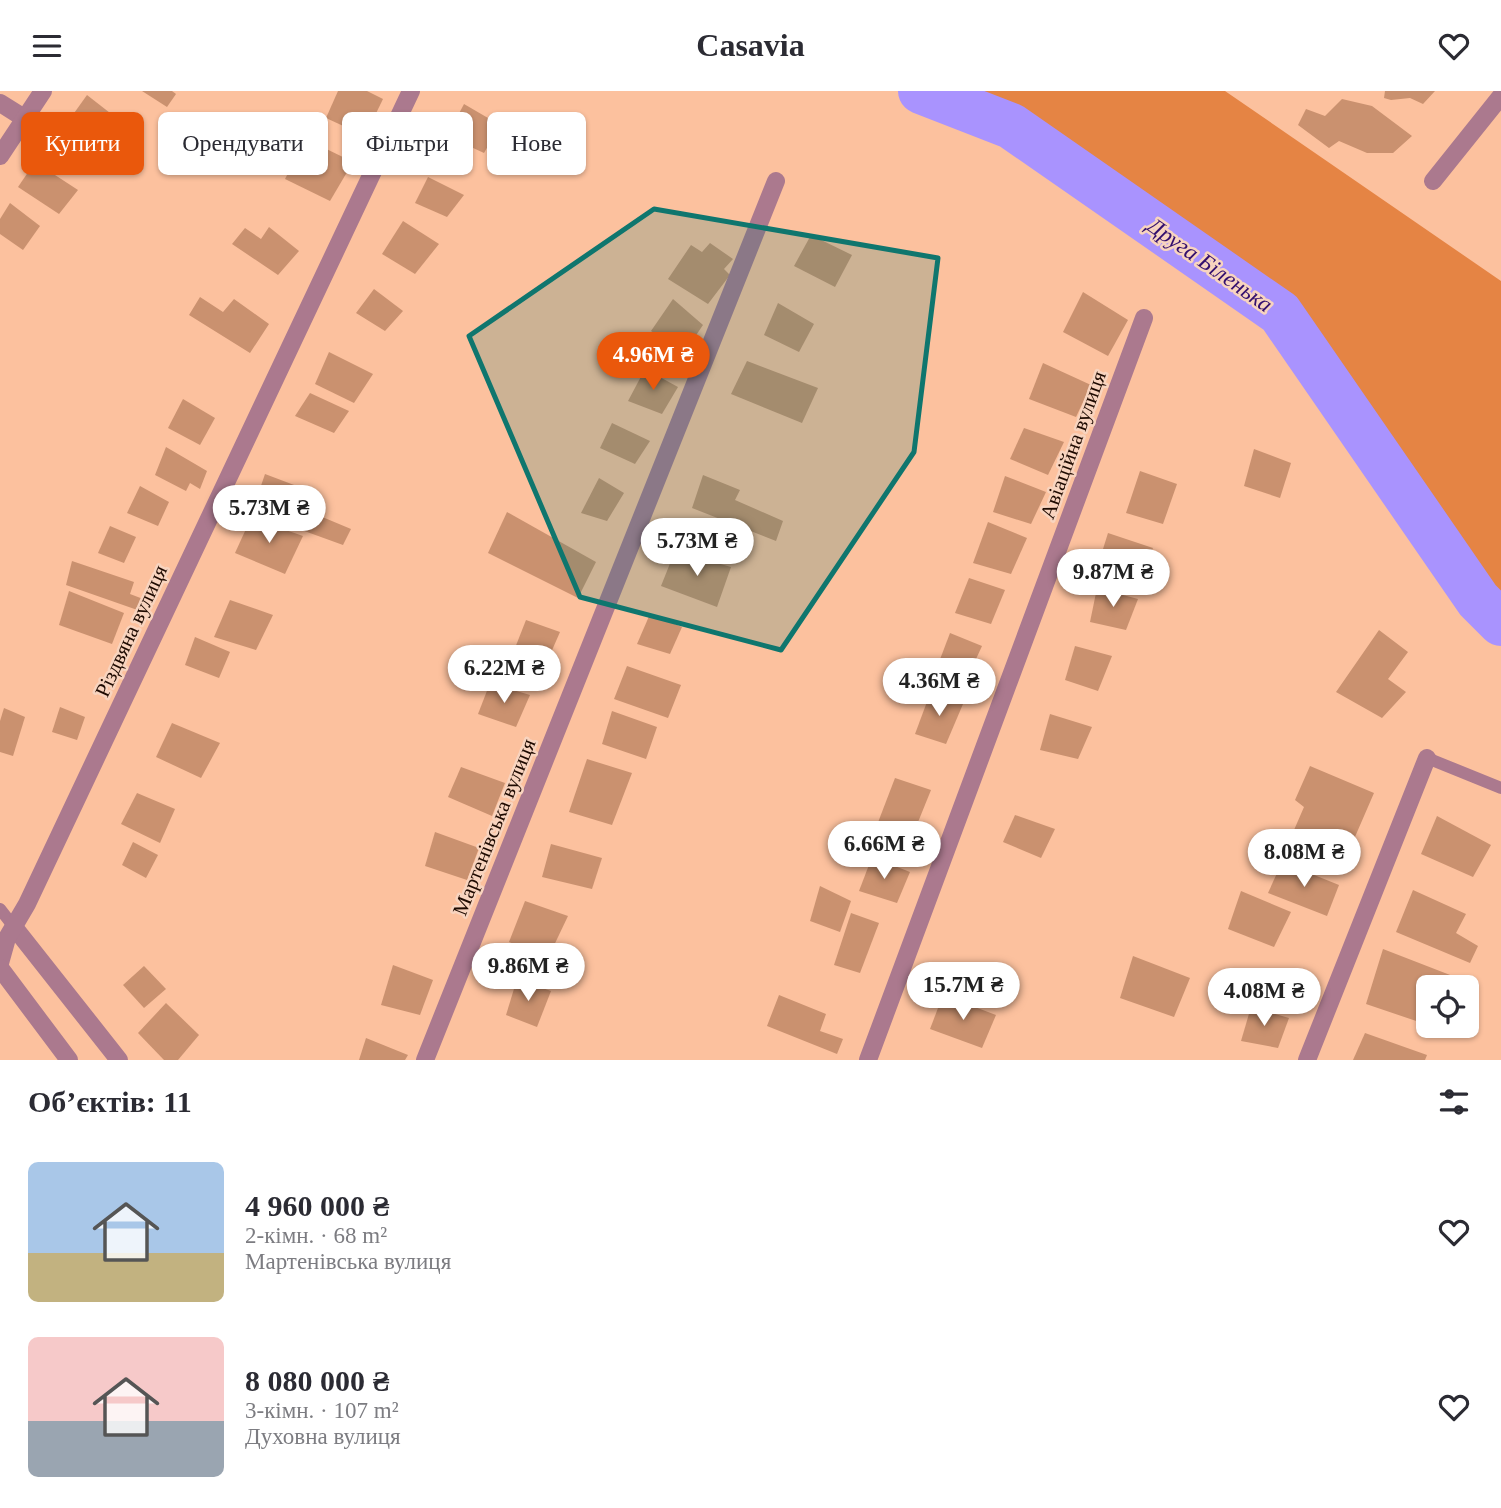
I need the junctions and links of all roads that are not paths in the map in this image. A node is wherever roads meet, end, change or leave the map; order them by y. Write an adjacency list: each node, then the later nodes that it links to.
1 (43, 91): 5 (street)
2 (411, 91): 15 (street, Різдвяна вулиця)
3 (1501, 96): 10 (street)
4 (0, 103): 6 (street)
5 (28, 112)
6 (21, 116)
7 (21, 123): 8 (street)
8 (0, 156)
9 (776, 181): 19 (street, Мартенівська вулиця)
10 (1433, 181)
11 (1144, 318): 20 (street, Авіаційна вулиця)
12 (1427, 758): 13 (lane); 21 (street)
13 (1501, 789)
14 (0, 909): 15 (lane)
15 (14, 927): 16 (street, Різдвяна вулиця); 18 (street)
16 (0, 965): 17 (street)
17 (69, 1060)
18 (119, 1060)
19 (425, 1060)
20 (867, 1060)
21 (1307, 1060)

